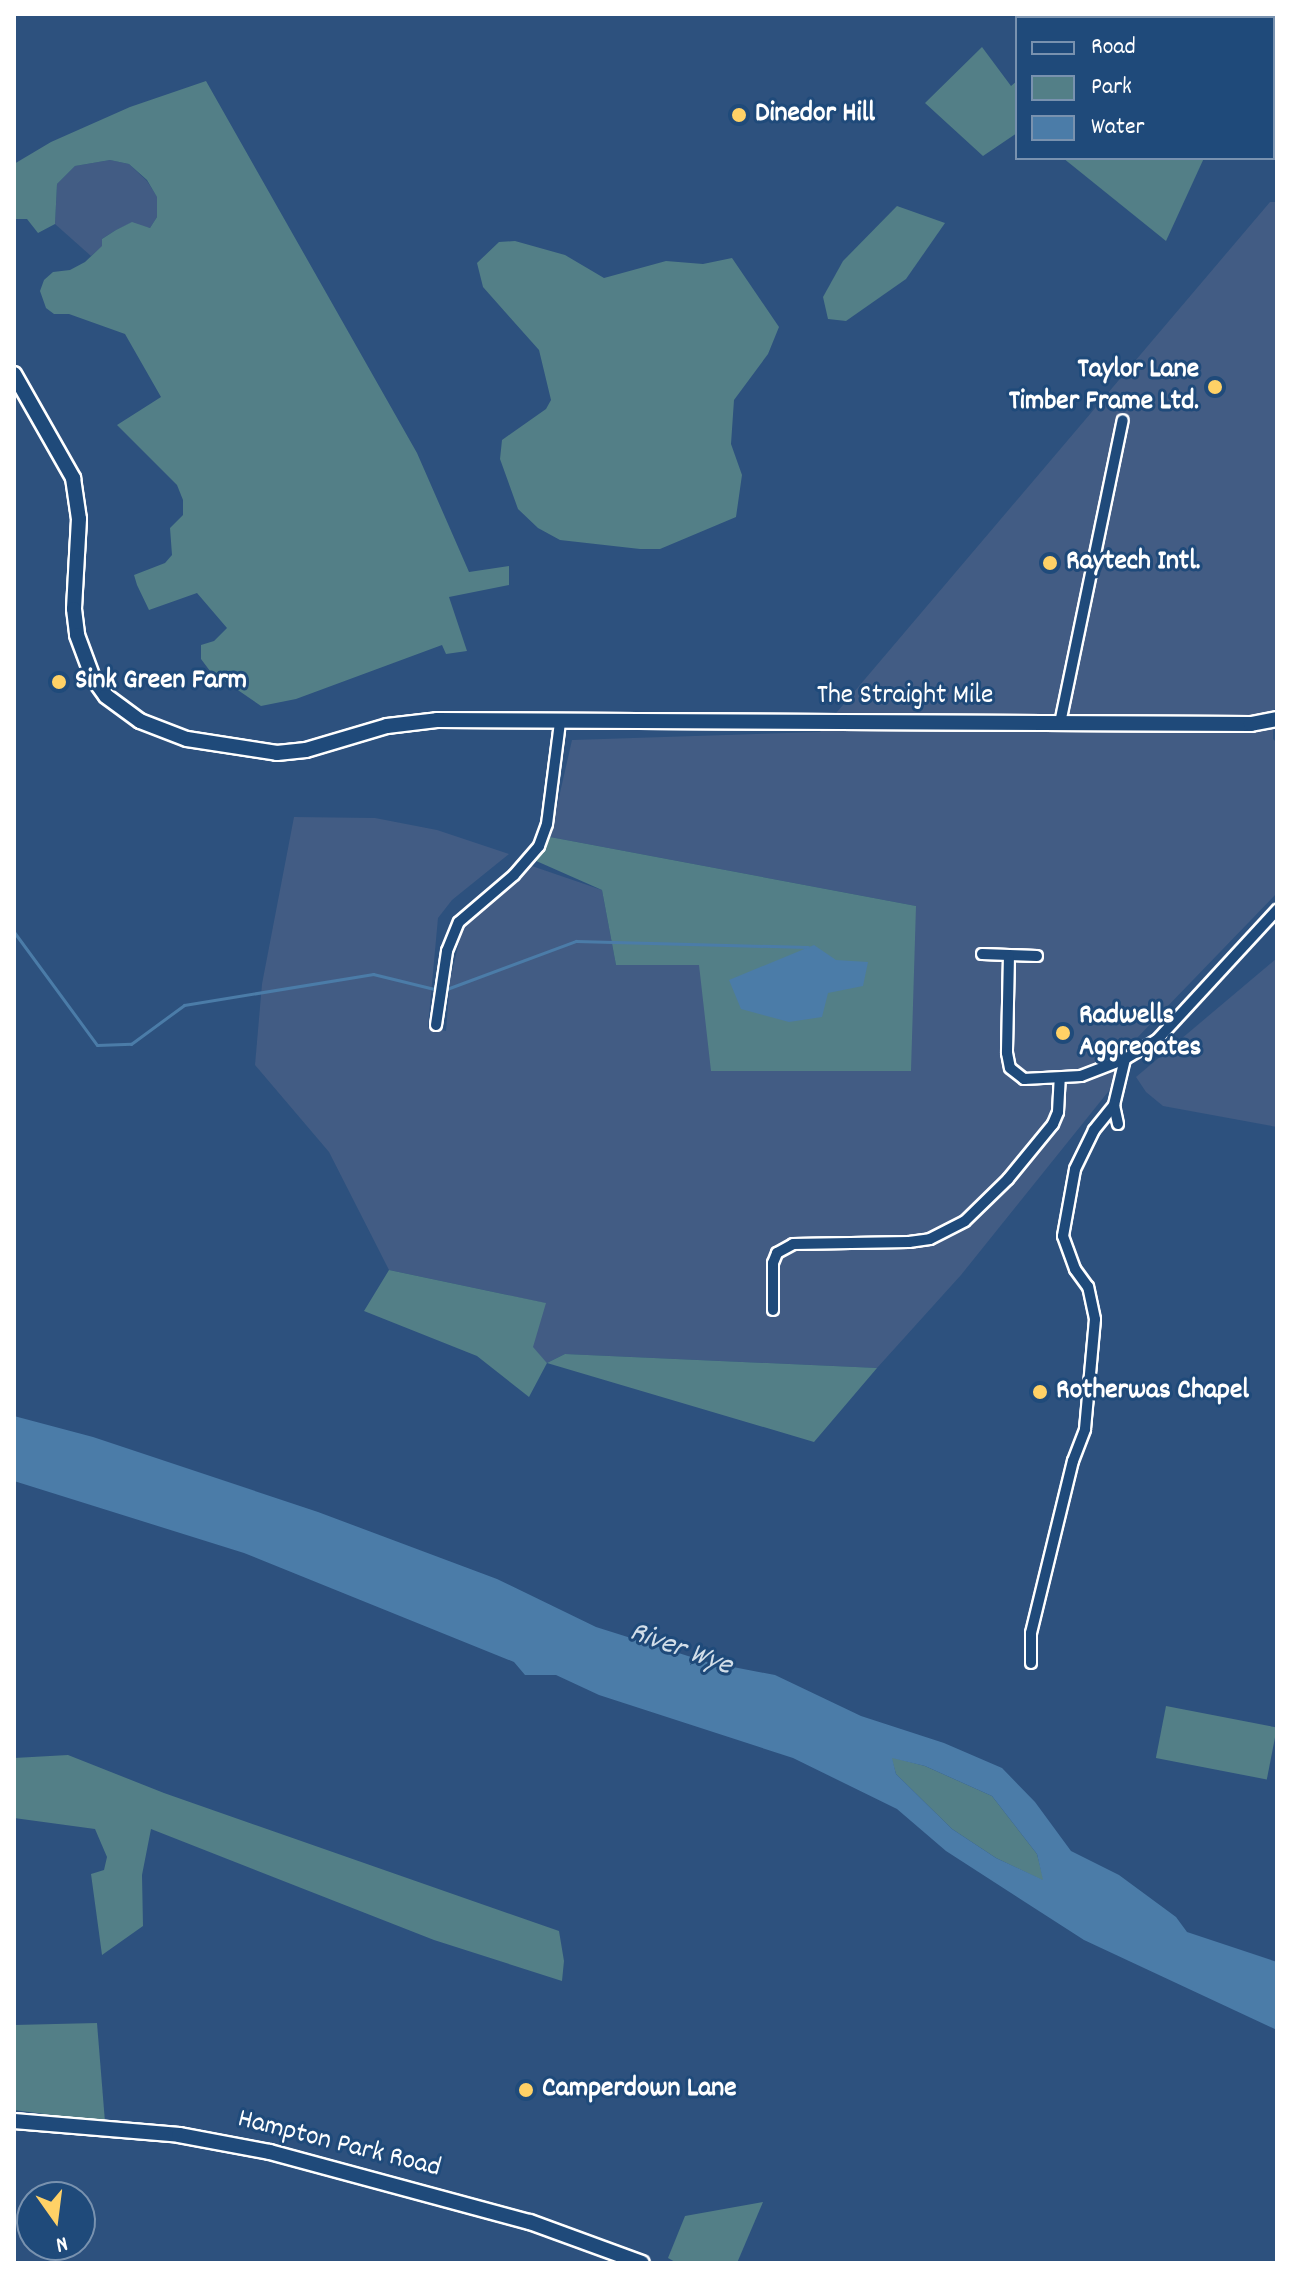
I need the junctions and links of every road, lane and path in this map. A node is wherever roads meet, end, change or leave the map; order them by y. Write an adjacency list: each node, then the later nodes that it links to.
1 (14, 374): 4 (main road, The Straight Mile)
2 (1123, 420): 5 (street)
3 (1277, 719): 6 (main road, The Straight Mile)
4 (560, 722): 5 (main road, The Straight Mile); 12 (street)
5 (1060, 723): 6 (main road, The Straight Mile)
6 (1251, 724): 7 (main road, The Straight Mile)
7 (1277, 731)
8 (1277, 910): 13 (street)
9 (982, 954): 10 (street)
10 (1009, 955): 11 (street); 14 (street)
11 (1037, 956)
12 (436, 1025)
13 (1125, 1059): 14 (street); 15 (street)
14 (1060, 1079): 17 (street)
15 (1114, 1105): 16 (street); 18 (street)
16 (1118, 1124)
17 (773, 1310)
18 (1031, 1663)
19 (14, 2121): 20 (main road, Hampton Park Road)
20 (642, 2263)

